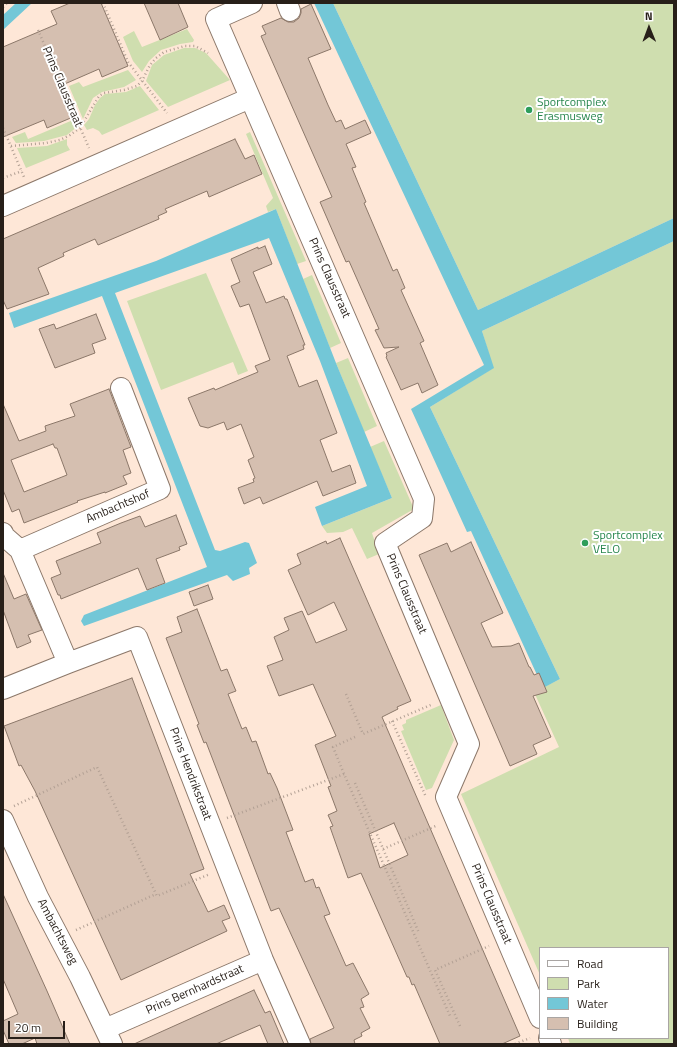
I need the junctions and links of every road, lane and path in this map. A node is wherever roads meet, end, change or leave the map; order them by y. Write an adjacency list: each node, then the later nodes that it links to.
1 (7, 3): 4 (path)
2 (102, 3): 8 (path)
3 (252, 3): 5 (street, Prins Clausstraat)
4 (3, 7)
5 (212, 11): 9 (street, Prins Clausstraat)
6 (38, 30): 11 (path, Prins Clausstraat)
7 (211, 55): 8 (path)
8 (142, 81): 11 (path); 12 (path)
9 (250, 98): 12 (street); 25 (street, Prins Clausstraat)
10 (3, 128): 13 (path)
11 (80, 128): 13 (path); 14 (path, Prins Clausstraat)
12 (179, 129): 14 (street)
13 (11, 146): 15 (path)
14 (96, 165): 17 (street)
15 (22, 171): 16 (path); 17 (path)
16 (3, 178)
17 (32, 194): 18 (street)
18 (3, 206)
19 (121, 388): 21 (street, Ambachtshof)
20 (3, 533): 21 (street)
21 (20, 550): 22 (street)
22 (68, 663): 23 (street, Prins Hendrikstraat); 33 (street, Prins Hendrikstraat)
23 (3, 689)
24 (346, 694): 26 (path)
25 (450, 698): 26 (path); 32 (street, Prins Clausstraat)
26 (392, 721): 30 (path)
27 (355, 736): 28 (path)
28 (344, 774): 33 (path); 41 (path)
29 (355, 783): 34 (path)
30 (426, 797)
31 (7, 814): 36 (path); 38 (street, Ambachtsweg)
32 (443, 820): 34 (path); 39 (street, Prins Clausstraat)
33 (210, 824): 35 (street, Prins Hendrikstraat)
34 (383, 849): 37 (path)
35 (226, 867): 36 (path); 40 (street, Prins Hendrikstraat)
36 (156, 894): 38 (path)
37 (419, 933)
38 (59, 937): 44 (street, Ambachtsweg)
39 (506, 939): 42 (street, Prins Clausstraat); 43 (path)
40 (263, 960): 44 (street, Prins Bernhardstraat); 45 (street, Prins Hendrikstraat)
41 (450, 1016)
42 (539, 1016)
43 (460, 1026)
44 (108, 1037)
45 (300, 1044)

